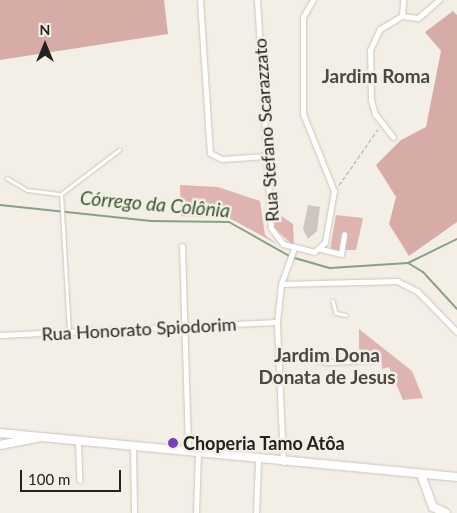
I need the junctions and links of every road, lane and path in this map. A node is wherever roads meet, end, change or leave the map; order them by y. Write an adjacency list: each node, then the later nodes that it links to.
1 (200, 0): 10 (street)
2 (257, 0): 10 (street, Rua Stefano Scarazzato)
3 (313, 0): 12 (street)
4 (403, 0): 6 (street)
5 (439, 0): 6 (street)
6 (402, 16): 7 (street)
7 (382, 124): 8 (street); 12 (path)
8 (393, 137)
9 (119, 150): 13 (lane)
10 (266, 156): 17 (street, Rua Stefano Scarazzato)
11 (7, 178): 13 (lane)
12 (334, 191): 16 (street)
13 (61, 194): 23 (lane)
14 (344, 234): 16 (street)
15 (182, 246): 22 (street)
16 (321, 249): 17 (street)
17 (293, 251): 18 (street)
18 (281, 284): 21 (street); 24 (street)
19 (333, 301): 20 (lane)
20 (346, 316)
21 (277, 322): 22 (street, Rua Honorato Spiodorim); 26 (street)
22 (184, 326): 23 (street, Rua Honorato Spiodorim); 33 (street)
23 (69, 332): 25 (street, Rua Honorato Spiodorim)
24 (457, 332)
25 (0, 336)
26 (279, 355): 27 (street); 36 (street)
27 (376, 360)
28 (0, 432): 29 (main road)
29 (42, 438): 30 (main road); 31 (main road)
30 (78, 442): 32 (main road); 39 (street)
31 (0, 445)
32 (133, 446): 33 (main road); 40 (street)
33 (188, 452): 34 (main road)
34 (198, 454): 35 (main road); 41 (street)
35 (258, 460): 36 (main road); 42 (street)
36 (283, 462): 37 (main road)
37 (422, 477): 38 (main road); 43 (main road)
38 (457, 477)
39 (79, 480)
40 (134, 513)
41 (196, 513)
42 (256, 513)
43 (446, 513)

